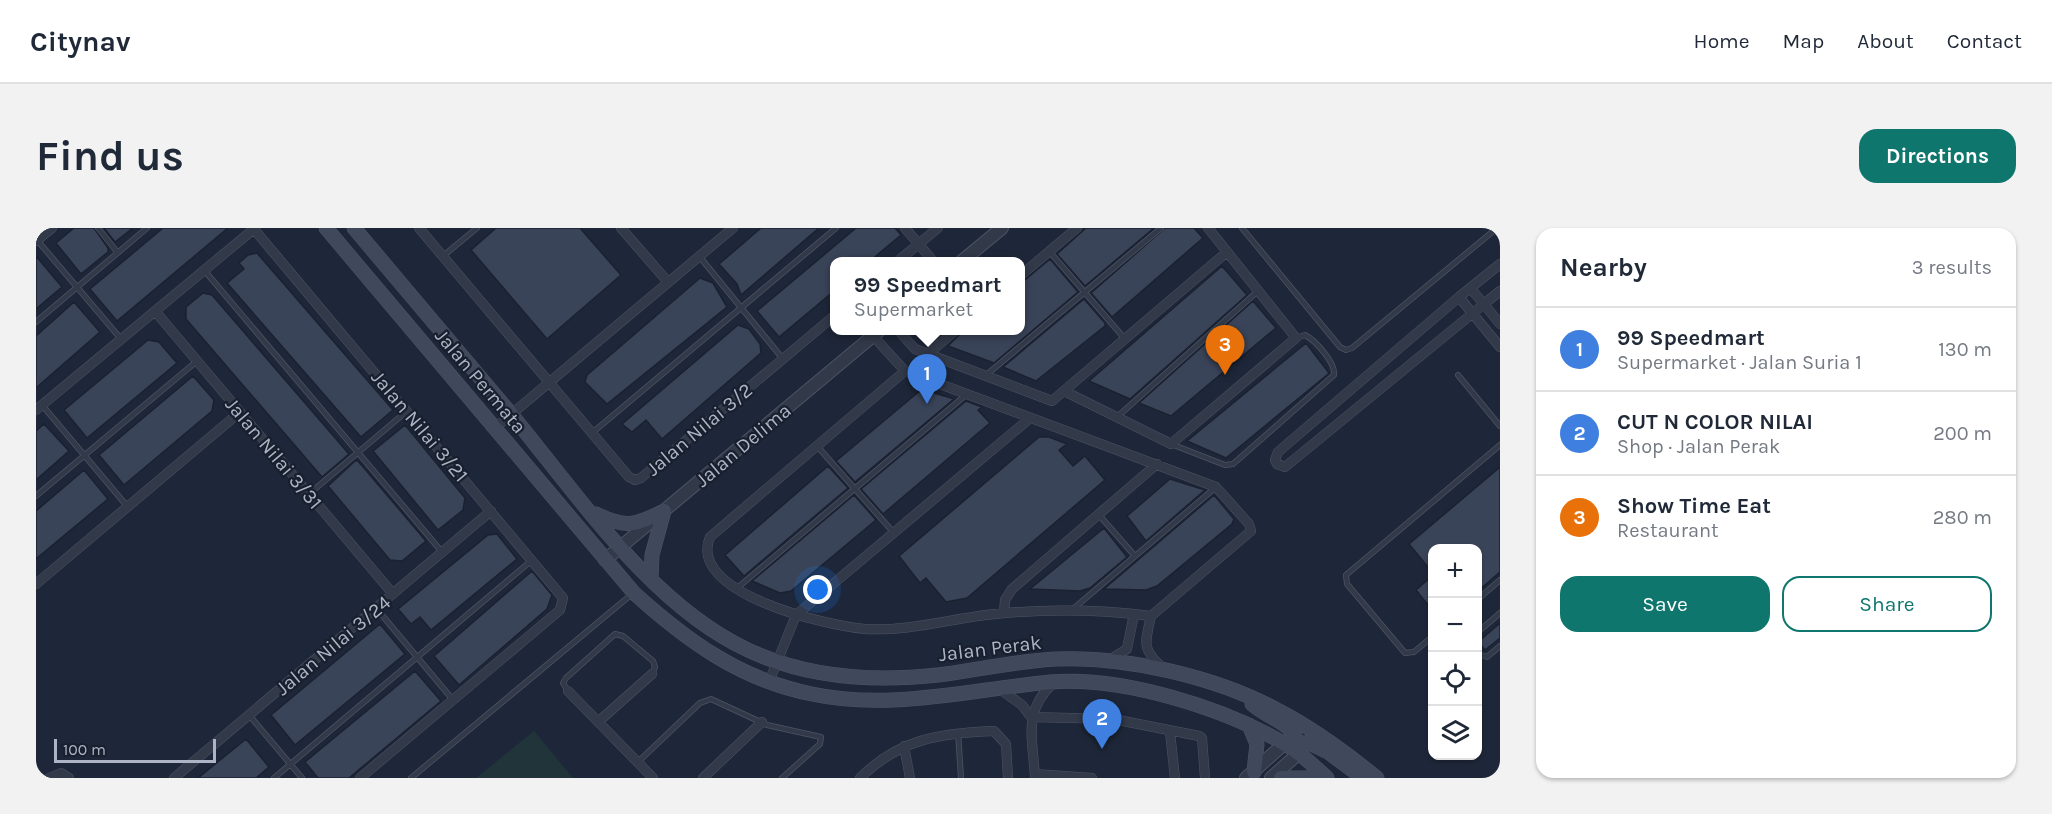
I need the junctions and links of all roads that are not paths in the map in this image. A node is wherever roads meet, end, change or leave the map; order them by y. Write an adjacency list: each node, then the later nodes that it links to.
1 (52, 228): 20 (street)
2 (98, 228): 23 (lane)
3 (147, 228): 23 (lane)
4 (254, 228): 31 (street); 65 (street, Jalan Nilai 3/21)
5 (326, 228): 71 (main road, Jalan Permata)
6 (354, 228): 67 (main road, Jalan Permata)
7 (419, 228): 25 (street, Jalan Nilai 3/2)
8 (477, 228): 25 (lane)
9 (621, 228): 33 (street)
10 (733, 228): 26 (street)
11 (836, 228): 41 (lane)
12 (905, 228): 21 (street)
13 (938, 228): 21 (street)
14 (1002, 228): 29 (street)
15 (1077, 228): 22 (street)
16 (1161, 228): 38 (lane)
17 (1208, 228): 24 (street)
18 (1242, 228): 19 (lane)
19 (1497, 228)
20 (37, 241): 34 (lane)
21 (919, 244): 27 (street); 28 (street)
22 (1049, 251): 32 (street); 38 (lane)
23 (118, 252): 34 (lane)
24 (1227, 252): 36 (street); 53 (street)
25 (443, 256): 61 (street, Jalan Nilai 3/2)
26 (699, 256): 33 (street); 41 (lane)
27 (903, 257)
28 (930, 257)
29 (967, 257)
30 (1500, 264): 35 (street)
31 (204, 270): 42 (street); 76 (lane)
32 (1025, 272)
33 (668, 282): 61 (street)
34 (77, 287): 45 (lane); 52 (lane)
35 (1470, 288): 39 (street); 40 (street)
36 (1258, 291): 51 (street); 68 (lane)
37 (1500, 291): 40 (street)
38 (1085, 292): 53 (lane); 60 (lane)
39 (1459, 297): 43 (street); 43 (street)
40 (1484, 304): 43 (street); 46 (street)
41 (741, 308): 56 (lane); 72 (lane)
42 (155, 311): 52 (street); 57 (street, Jalan Nilai 3/31)
43 (1473, 314): 54 (street)
44 (830, 318): 56 (street, Jalan Nilai 3/2)
45 (36, 322)
46 (1500, 324)
47 (875, 335): 86 (street, Jalan Delima)
48 (878, 335): 58 (street)
49 (902, 335): 55 (street)
50 (950, 335): 55 (street)
51 (1296, 338): 73 (street); 73 (lane)
52 (121, 339): 64 (street)
53 (1125, 339): 62 (street)
54 (1500, 347)
55 (928, 354): 60 (street)
56 (783, 358): 72 (street, Jalan Nilai 3/2)
57 (197, 361): 66 (street, Jalan Nilai 3/31); 77 (lane)
58 (905, 371): 63 (street); 75 (street)
59 (1458, 375): 70 (lane)
60 (985, 376): 62 (street)
61 (549, 382): 67 (street); 72 (street, Jalan Nilai 3/2)
62 (1064, 391): 68 (street)
63 (967, 394): 69 (street); 80 (lane)
64 (39, 408): 77 (lane)
65 (407, 411): 76 (lane); 84 (street, Jalan Nilai 3/21)
66 (240, 412): 81 (street, Jalan Nilai 3/31); 83 (street)
67 (511, 414): 71 (street); 85 (main road, Jalan Permata)
68 (1117, 417): 73 (street)
69 (1029, 419): 78 (street); 88 (street)
70 (1500, 426)
71 (496, 427): 93 (main road, Jalan Permata)
72 (592, 433)
73 (1172, 444)
74 (1500, 445): 109 (lane)
75 (817, 446): 80 (lane); 97 (street)
76 (358, 452): 81 (lane); 90 (lane)
77 (84, 456): 82 (lane); 83 (lane)
78 (1157, 464): 79 (street); 87 (street)
79 (1216, 487): 91 (lane); 107 (street)
80 (855, 488): 88 (lane); 97 (lane)
81 (309, 494): 99 (street, Jalan Nilai 3/31)
82 (36, 496)
83 (127, 507): 96 (street)
84 (491, 511): 90 (street, Jalan Nilai 3/24); 92 (street, Jalan Nilai 3/21)
85 (590, 511): 86 (main road); 89 (main road, Jalan Permata)
86 (664, 511): 89 (street, Jalan Delima); 94 (main road)
87 (1099, 515): 91 (lane); 103 (street)
88 (894, 533): 106 (street)
89 (621, 546): 93 (street, Jalan Delima); 94 (main road, Jalan Perak)
90 (442, 552): 99 (street, Jalan Nilai 3/24)
91 (1135, 556): 102 (lane)
92 (533, 560): 112 (lane); 122 (street, Jalan Nilai 3/21)
93 (605, 560): 98 (main road, Jalan Perak)
94 (651, 579): 114 (main road, Jalan Perak)
95 (1500, 580): 100 (lane)
96 (36, 584)
97 (736, 589): 106 (street)
98 (634, 593): 117 (main road, Jalan Perak); 142 (lane)
99 (393, 594): 101 (street, Jalan Nilai 3/24)
100 (1479, 598)
101 (376, 608): 112 (lane); 123 (street, Jalan Nilai 3/24)
102 (1071, 611): 103 (street); 105 (street)
103 (1004, 613): 106 (street)
104 (1500, 613): 108 (lane)
105 (1134, 614): 107 (street); 113 (street)
106 (796, 615): 114 (street)
107 (1151, 616): 115 (street)
108 (1482, 629)
109 (1428, 640)
110 (1500, 646): 111 (lane)
111 (1482, 656)
112 (417, 657): 122 (lane); 133 (lane)
113 (1110, 660): 114 (main road, Jalan Perak); 115 (main road, Jalan Perak)
114 (777, 661): 117 (street)
115 (1167, 671): 121 (main road, Jalan Perak)
116 (652, 674): 120 (lane); 125 (street)
117 (769, 682): 119 (main road, Jalan Perak)
118 (1054, 682): 119 (main road, Jalan Perak); 124 (street); 127 (main road, Jalan Perak)
119 (998, 688): 124 (street)
120 (568, 691): 125 (street)
121 (1241, 695): 131 (main road); 158 (main road, Jalan Perak)
122 (453, 700): 141 (street, Jalan Nilai 3/21)
123 (249, 715): 133 (lane); 138 (street, Jalan Nilai 3/24)
124 (1031, 717): 129 (street); 135 (street)
125 (598, 722): 132 (street)
126 (762, 722): 132 (lane); 144 (street); 145 (lane)
127 (1249, 725): 131 (main road, Jalan Perak); 134 (main road)
128 (958, 732): 130 (street); 148 (lane); 149 (street)
129 (1170, 732): 151 (street); 152 (street)
130 (904, 746): 146 (street); 147 (street)
131 (1294, 746): 134 (street); 153 (street); 156 (main road, Jalan Perak); 157 (main road)
132 (638, 762): 143 (street)
133 (290, 764): 139 (lane); 140 (lane)
134 (1250, 775)
135 (1035, 776): 150 (street)
136 (49, 778): 137 (street)
137 (69, 778)
138 (174, 778)
139 (274, 778)
140 (302, 778)
141 (360, 778)
142 (411, 778)
143 (653, 778)
144 (703, 778)
145 (782, 778)
146 (860, 778)
147 (910, 778)
148 (961, 778)
149 (1008, 778)
150 (1092, 778)
151 (1175, 778)
152 (1204, 778)
153 (1270, 778)
154 (1281, 778): 155 (main road)
155 (1320, 778)
156 (1327, 778)
157 (1363, 778)
158 (1377, 778)

